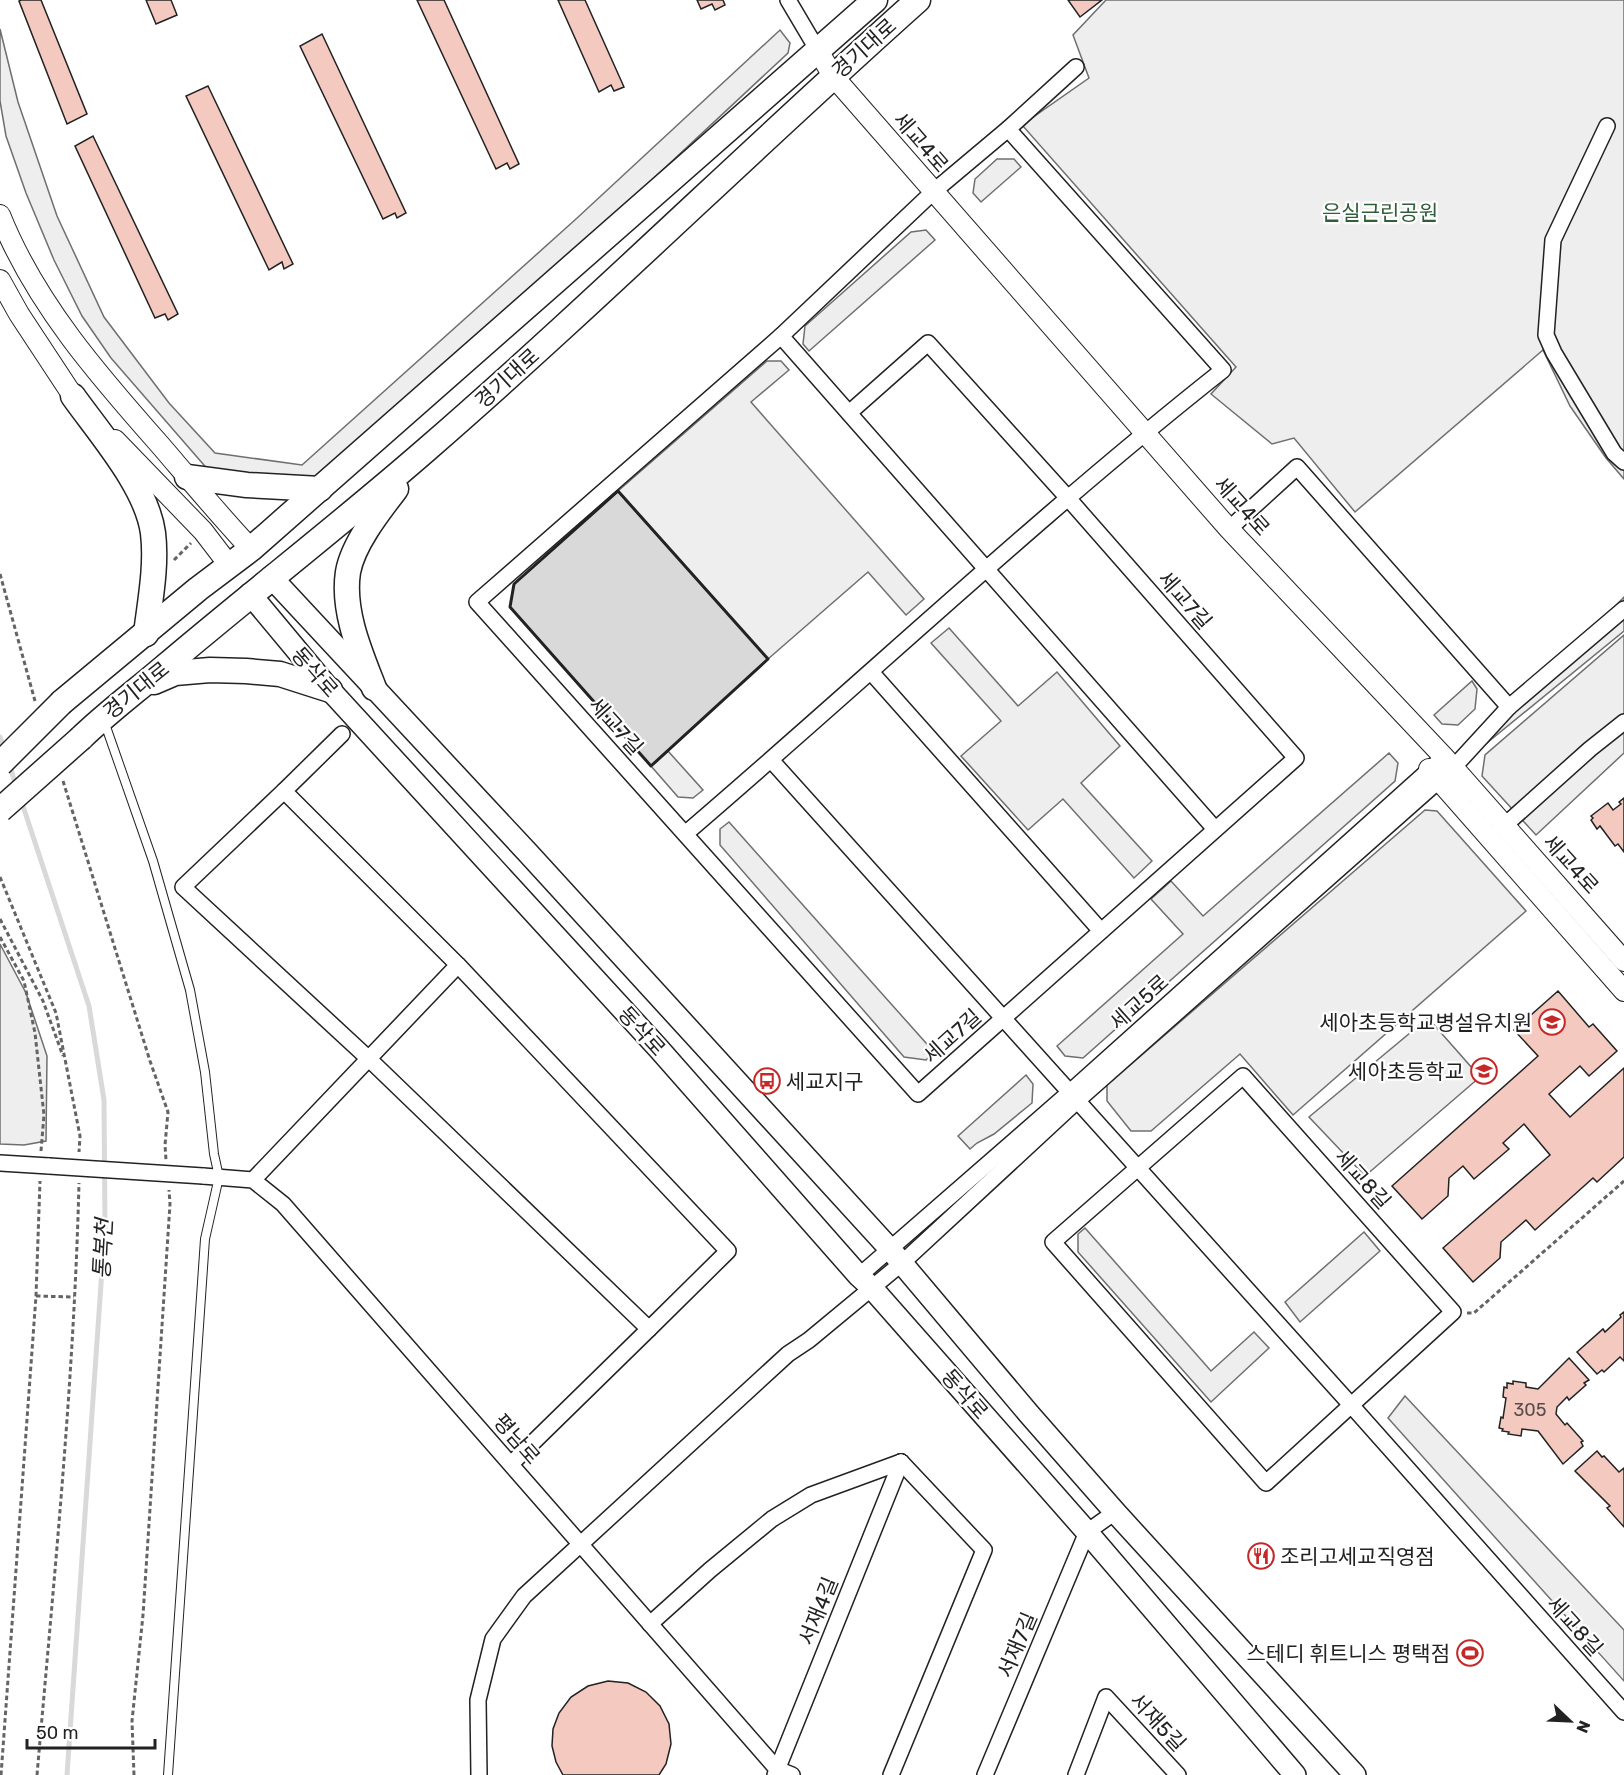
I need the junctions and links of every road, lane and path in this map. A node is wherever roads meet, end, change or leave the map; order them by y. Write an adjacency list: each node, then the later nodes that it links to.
1 (788, 0): 4 (street)
2 (875, 0): 4 (main road, 경기대로)
3 (918, 0): 6 (main road, 경기대로)
4 (817, 49): 6 (street, 세교4로); 19 (main road, 경기대로)
5 (1076, 67): 8 (street, 세교7길)
6 (833, 76): 9 (street, 세교4로); 16 (main road, 경기대로)
7 (1607, 126): 17 (street)
8 (1008, 129): 9 (street, 세교7길); 15 (street)
9 (933, 192): 12 (street, 세교7길); 15 (street, 세교4로)
10 (0, 215): 18 (street)
11 (0, 280): 13 (street, 동삭로)
12 (781, 336): 14 (street); 44 (street, 세교7길)
13 (73, 396): 23 (street, 동삭로); 28 (main road)
14 (849, 413): 20 (street, 세교7길); 24 (street)
15 (1145, 431): 20 (street); 21 (street, 세교4로)
16 (427, 449): 25 (main road, 경기대로); 30 (main road)
17 (1624, 462)
18 (188, 477): 19 (main road); 22 (street)
19 (320, 489): 22 (main road, 경기대로)
20 (1067, 497): 24 (street); 43 (street, 세교7길)
21 (1229, 530): 33 (street); 39 (street, 세교4로)
22 (251, 549): 23 (main road, 경기대로); 25 (main road)
23 (230, 565): 26 (main road, 동삭로); 28 (main road, 경기대로)
24 (987, 570): 29 (street); 43 (street)
25 (271, 577): 26 (main road, 경기대로); 30 (main road, 동삭로)
26 (250, 594): 31 (main road, 경기대로); 32 (main road, 동삭로)
27 (1624, 609): 33 (street, 세교5로)
28 (146, 634): 38 (main road, 경기대로, bridge)
29 (871, 672): 37 (street); 47 (street)
30 (374, 688): 64 (main road, 동삭로)
31 (138, 689): 32 (main road); 34 (main road, 경기대로)
32 (330, 690): 65 (main road, 동삭로)
33 (1509, 707): 39 (street, 세교5로)
34 (102, 717): 41 (main road, 경기대로, bridge); 60 (lane)
35 (1624, 722): 42 (street)
36 (342, 734): 40 (street)
37 (771, 760): 44 (street); 52 (street, 세교7길)
38 (0, 764)
39 (1441, 768): 42 (street, 세교4로); 51 (street, 세교4로); 55 (street, 세교5로)
40 (285, 791): 50 (street); 53 (street)
41 (0, 810)
42 (1504, 826): 49 (street, 세교4로)
43 (1215, 829): 47 (street, 세교7길)
44 (685, 834): 52 (street, 세교7길)
45 (0, 877): 54 (path)
46 (0, 919): 54 (path)
47 (1101, 931): 52 (street, 세교7길)
48 (0, 937): 58 (path)
49 (1624, 961)
50 (459, 965): 53 (street); 69 (street)
51 (1624, 991)
52 (1002, 1018): 55 (street, 세교7길)
53 (369, 1060): 61 (street); 69 (street)
54 (66, 1066): 56 (path)
55 (1074, 1096): 59 (street, 세교8길); 64 (street, 세교5로)
56 (79, 1159)
57 (0, 1163): 58 (street)
58 (45, 1166): 60 (street, bridge); 66 (path)
59 (1138, 1168): 68 (street, 세교8길); 70 (street, 세교8길); 70 (street, 세교8길)
60 (219, 1177): 61 (street); 81 (lane)
61 (253, 1180): 72 (street, 평남로)
62 (1624, 1181): 68 (path)
63 (79, 1182): 67 (path)
64 (896, 1256): 65 (street, 세교5로); 73 (main road, 동삭로)
65 (865, 1282): 74 (main road, 동삭로); 75 (street, 세교5로)
66 (36, 1296): 67 (path); 79 (path)
67 (74, 1297): 80 (path)
68 (1453, 1312): 70 (street, 세교8길)
69 (649, 1329): 72 (street)
70 (1351, 1405): 77 (street, 세교8길)
71 (901, 1462): 76 (street); 78 (street, 서재4길); 84 (street)
72 (511, 1464): 75 (street, 평남로)
73 (1115, 1512): 74 (street); 89 (main road, 동삭로)
74 (1087, 1532): 85 (street, 서재7길); 88 (main road, 동삭로)
75 (581, 1545): 76 (street, 평남로); 82 (street, 세교5로)
76 (650, 1624): 78 (street, 평남로)
77 (1624, 1713)
78 (776, 1772): 83 (street)
79 (1, 1775)
80 (38, 1775)
81 (168, 1775)
82 (479, 1775)
83 (792, 1775)
84 (891, 1775)
85 (985, 1775)
86 (1076, 1775): 87 (street, 서재5길)
87 (1179, 1775)
88 (1295, 1775)
89 (1354, 1775)

